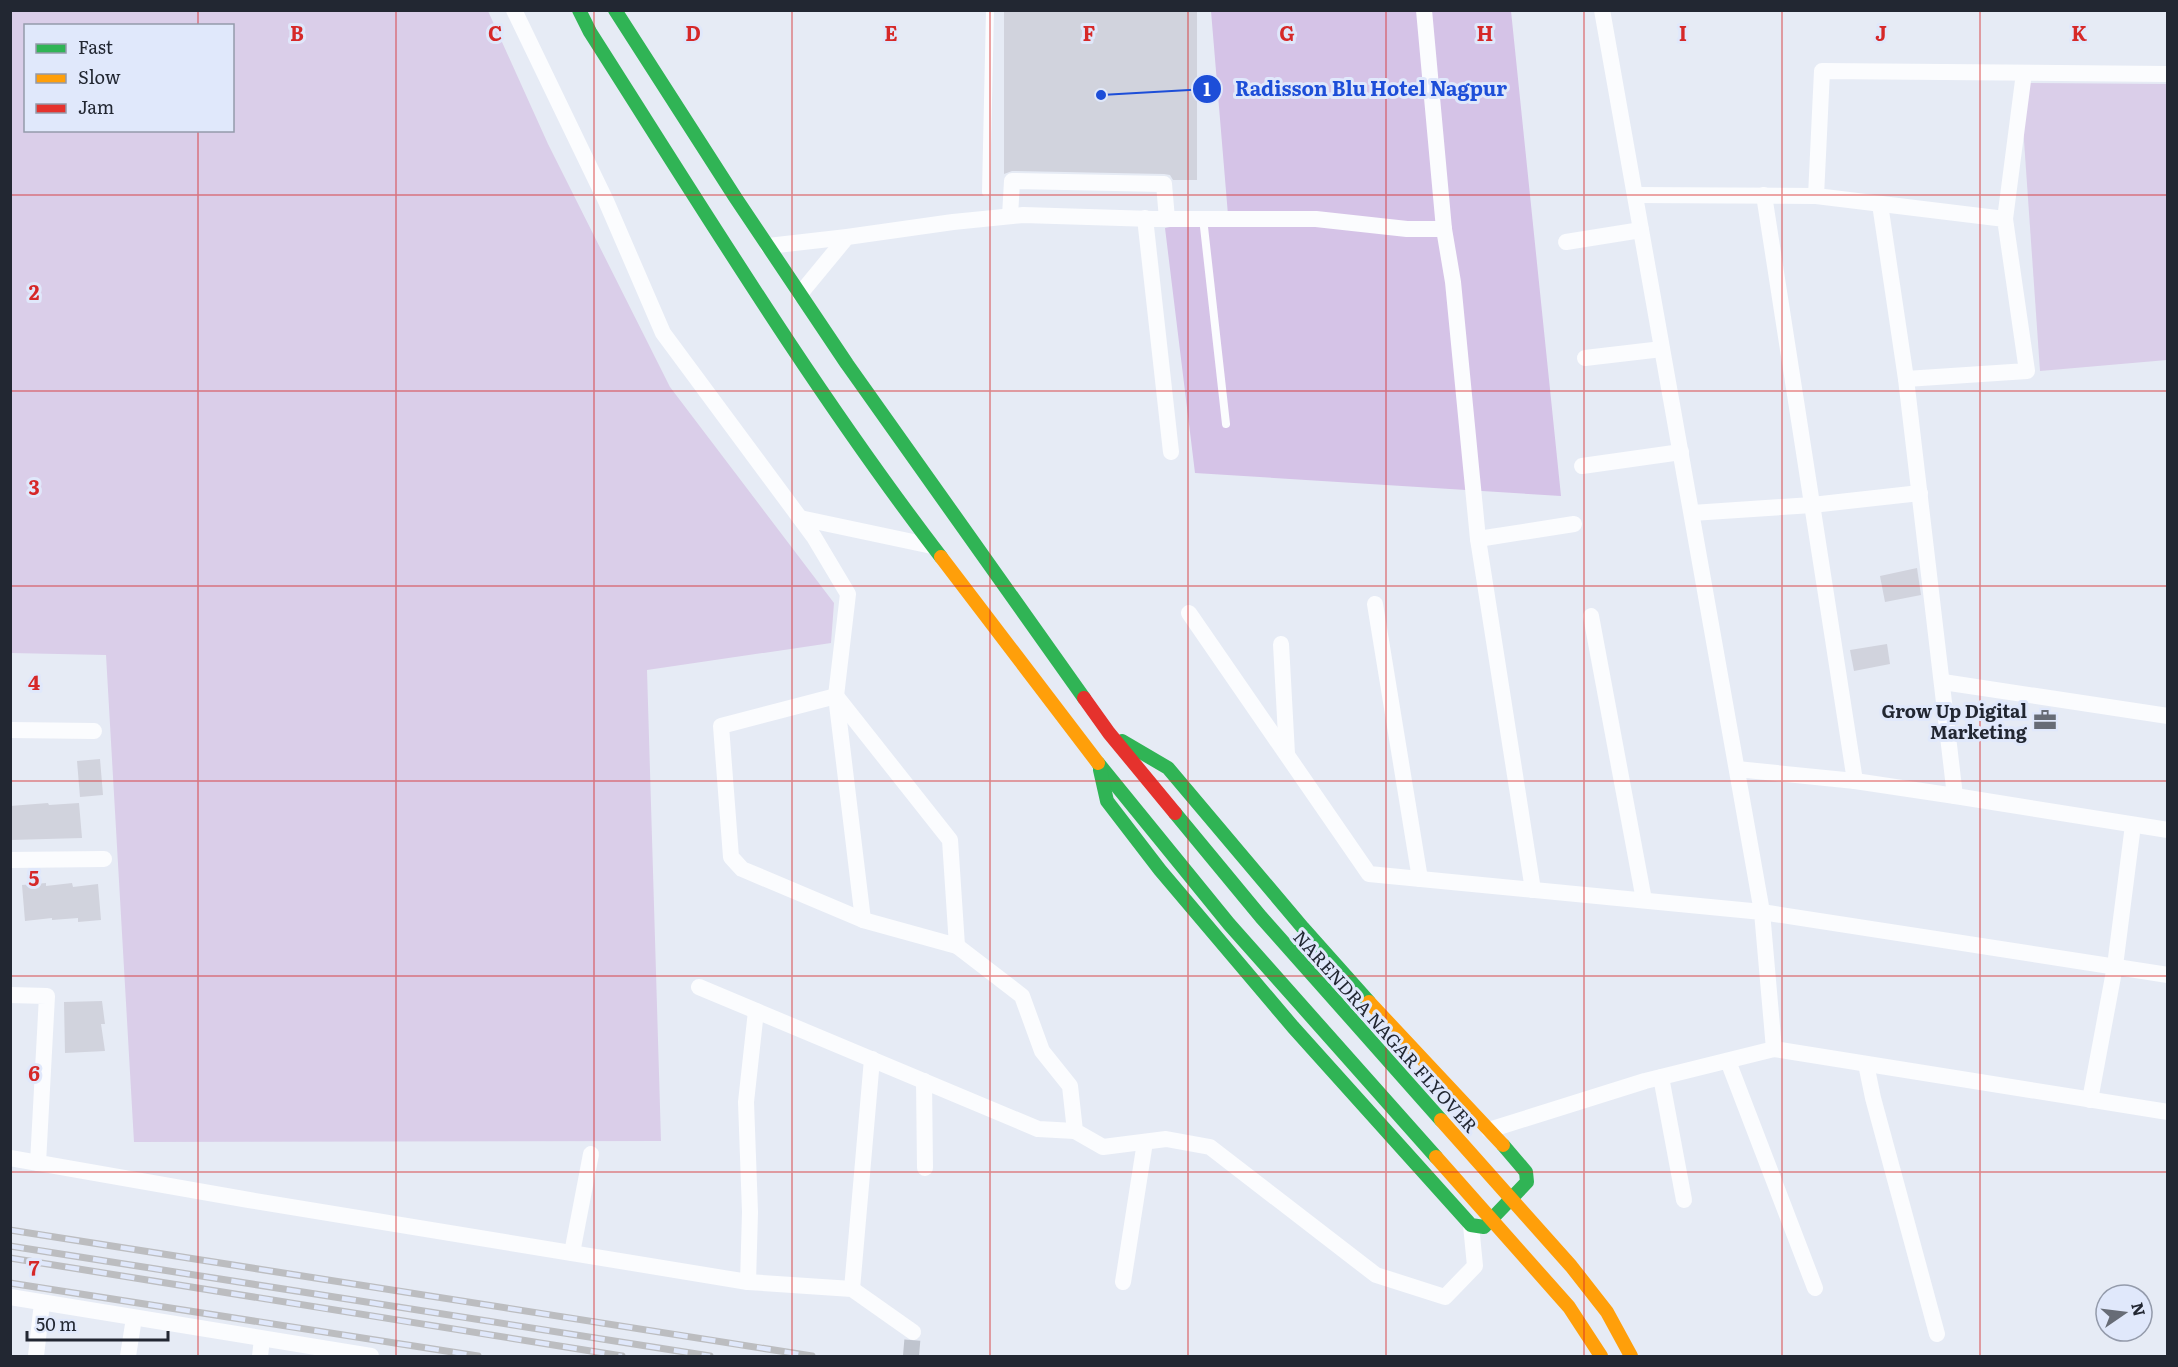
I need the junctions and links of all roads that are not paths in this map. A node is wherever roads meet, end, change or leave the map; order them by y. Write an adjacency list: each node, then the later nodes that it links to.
1 (514, 10): 35 (street)
2 (579, 10): 38 (main road)
3 (615, 10): 23 (main road, NARENDRA NAGAR FLYOVER)
4 (990, 10): 9 (lane)
5 (1424, 10): 19 (street)
6 (1602, 10): 10 (street)
7 (2024, 73): 8 (street); 12 (street); 18 (street)
8 (2168, 74)
9 (986, 192)
10 (1635, 195): 11 (street); 20 (street)
11 (1764, 195): 12 (street); 33 (street)
12 (1816, 196): 13 (street)
13 (1880, 204): 18 (street); 27 (street)
14 (1010, 216): 15 (street); 17 (street); 21 (street)
15 (1145, 218): 17 (street); 29 (street)
16 (1203, 218): 17 (street); 19 (street); 28 (lane)
17 (1167, 219)
18 (2005, 219): 27 (street)
19 (1444, 229): 37 (street)
20 (1641, 230): 22 (street); 25 (street)
21 (847, 237): 23 (street); 24 (street)
22 (1566, 242)
23 (768, 246): 24 (main road, NARENDRA NAGAR FLYOVER)
24 (800, 294): 48 (main road, NARENDRA NAGAR FLYOVER)
25 (1662, 348): 26 (street); 30 (street)
26 (1585, 358)
27 (1906, 379): 32 (street)
28 (1226, 424)
29 (1171, 452)
30 (1680, 452): 31 (street); 34 (street)
31 (1582, 466)
32 (1920, 493): 33 (street); 43 (street)
33 (1812, 505): 34 (street); 52 (street)
34 (1692, 513): 51 (street)
35 (800, 518): 38 (street); 44 (street)
36 (1574, 524): 37 (street)
37 (1478, 539): 59 (street)
38 (932, 546): 50 (main road)
39 (1375, 604): 58 (street)
40 (1189, 613): 49 (street)
41 (1591, 616): 60 (street)
42 (1281, 644): 49 (street)
43 (1943, 682): 45 (street); 53 (street)
44 (836, 696): 62 (street); 62 (street); 63 (street)
45 (2168, 716)
46 (10, 730): 47 (street)
47 (94, 731)
48 (1109, 733): 77 (main road); 102 (main road, NARENDRA NAGAR FLYOVER)
49 (1287, 754): 58 (street)
50 (1098, 763): 85 (main road); 101 (main road)
51 (1737, 769): 52 (street); 61 (street)
52 (1855, 781): 53 (street)
53 (1955, 796): 54 (street)
54 (2133, 825): 55 (street); 64 (street)
55 (2168, 830)
56 (104, 859): 57 (street)
57 (10, 860)
58 (1420, 879): 59 (street)
59 (1533, 890): 60 (street)
60 (1644, 900): 61 (street)
61 (1762, 912): 64 (street); 69 (street)
62 (863, 920): 63 (street)
63 (957, 946): 78 (street)
64 (2115, 966): 65 (street); 75 (street)
65 (2168, 975)
66 (699, 987): 68 (street)
67 (10, 995): 82 (street)
68 (756, 1011): 70 (street); 87 (street)
69 (1774, 1049): 71 (street); 72 (street)
70 (872, 1059): 74 (street); 90 (street)
71 (1728, 1061): 73 (street); 89 (street)
72 (1866, 1064): 75 (street); 95 (street)
73 (1661, 1077): 77 (street); 84 (street)
74 (924, 1081): 78 (street); 83 (street)
75 (2090, 1100): 76 (street)
76 (2168, 1112)
77 (1489, 1130): 85 (main road)
78 (1075, 1131): 79 (street)
79 (1145, 1142): 85 (street); 88 (street)
80 (591, 1154): 86 (street)
81 (10, 1158): 82 (street)
82 (38, 1163): 86 (street)
83 (925, 1168)
84 (1684, 1200)
85 (1472, 1225)
86 (572, 1253): 87 (street)
87 (748, 1282): 90 (street)
88 (1123, 1282)
89 (1815, 1288)
90 (852, 1289): 94 (street)
91 (10, 1297): 92 (street)
92 (42, 1303): 93 (street); 97 (street)
93 (134, 1318): 96 (street); 98 (street)
94 (913, 1332)
95 (1937, 1334)
96 (262, 1339): 99 (street); 100 (street)
97 (36, 1356)
98 (128, 1356)
99 (260, 1356)
100 (372, 1356)
101 (1601, 1356)
102 (1631, 1356)

